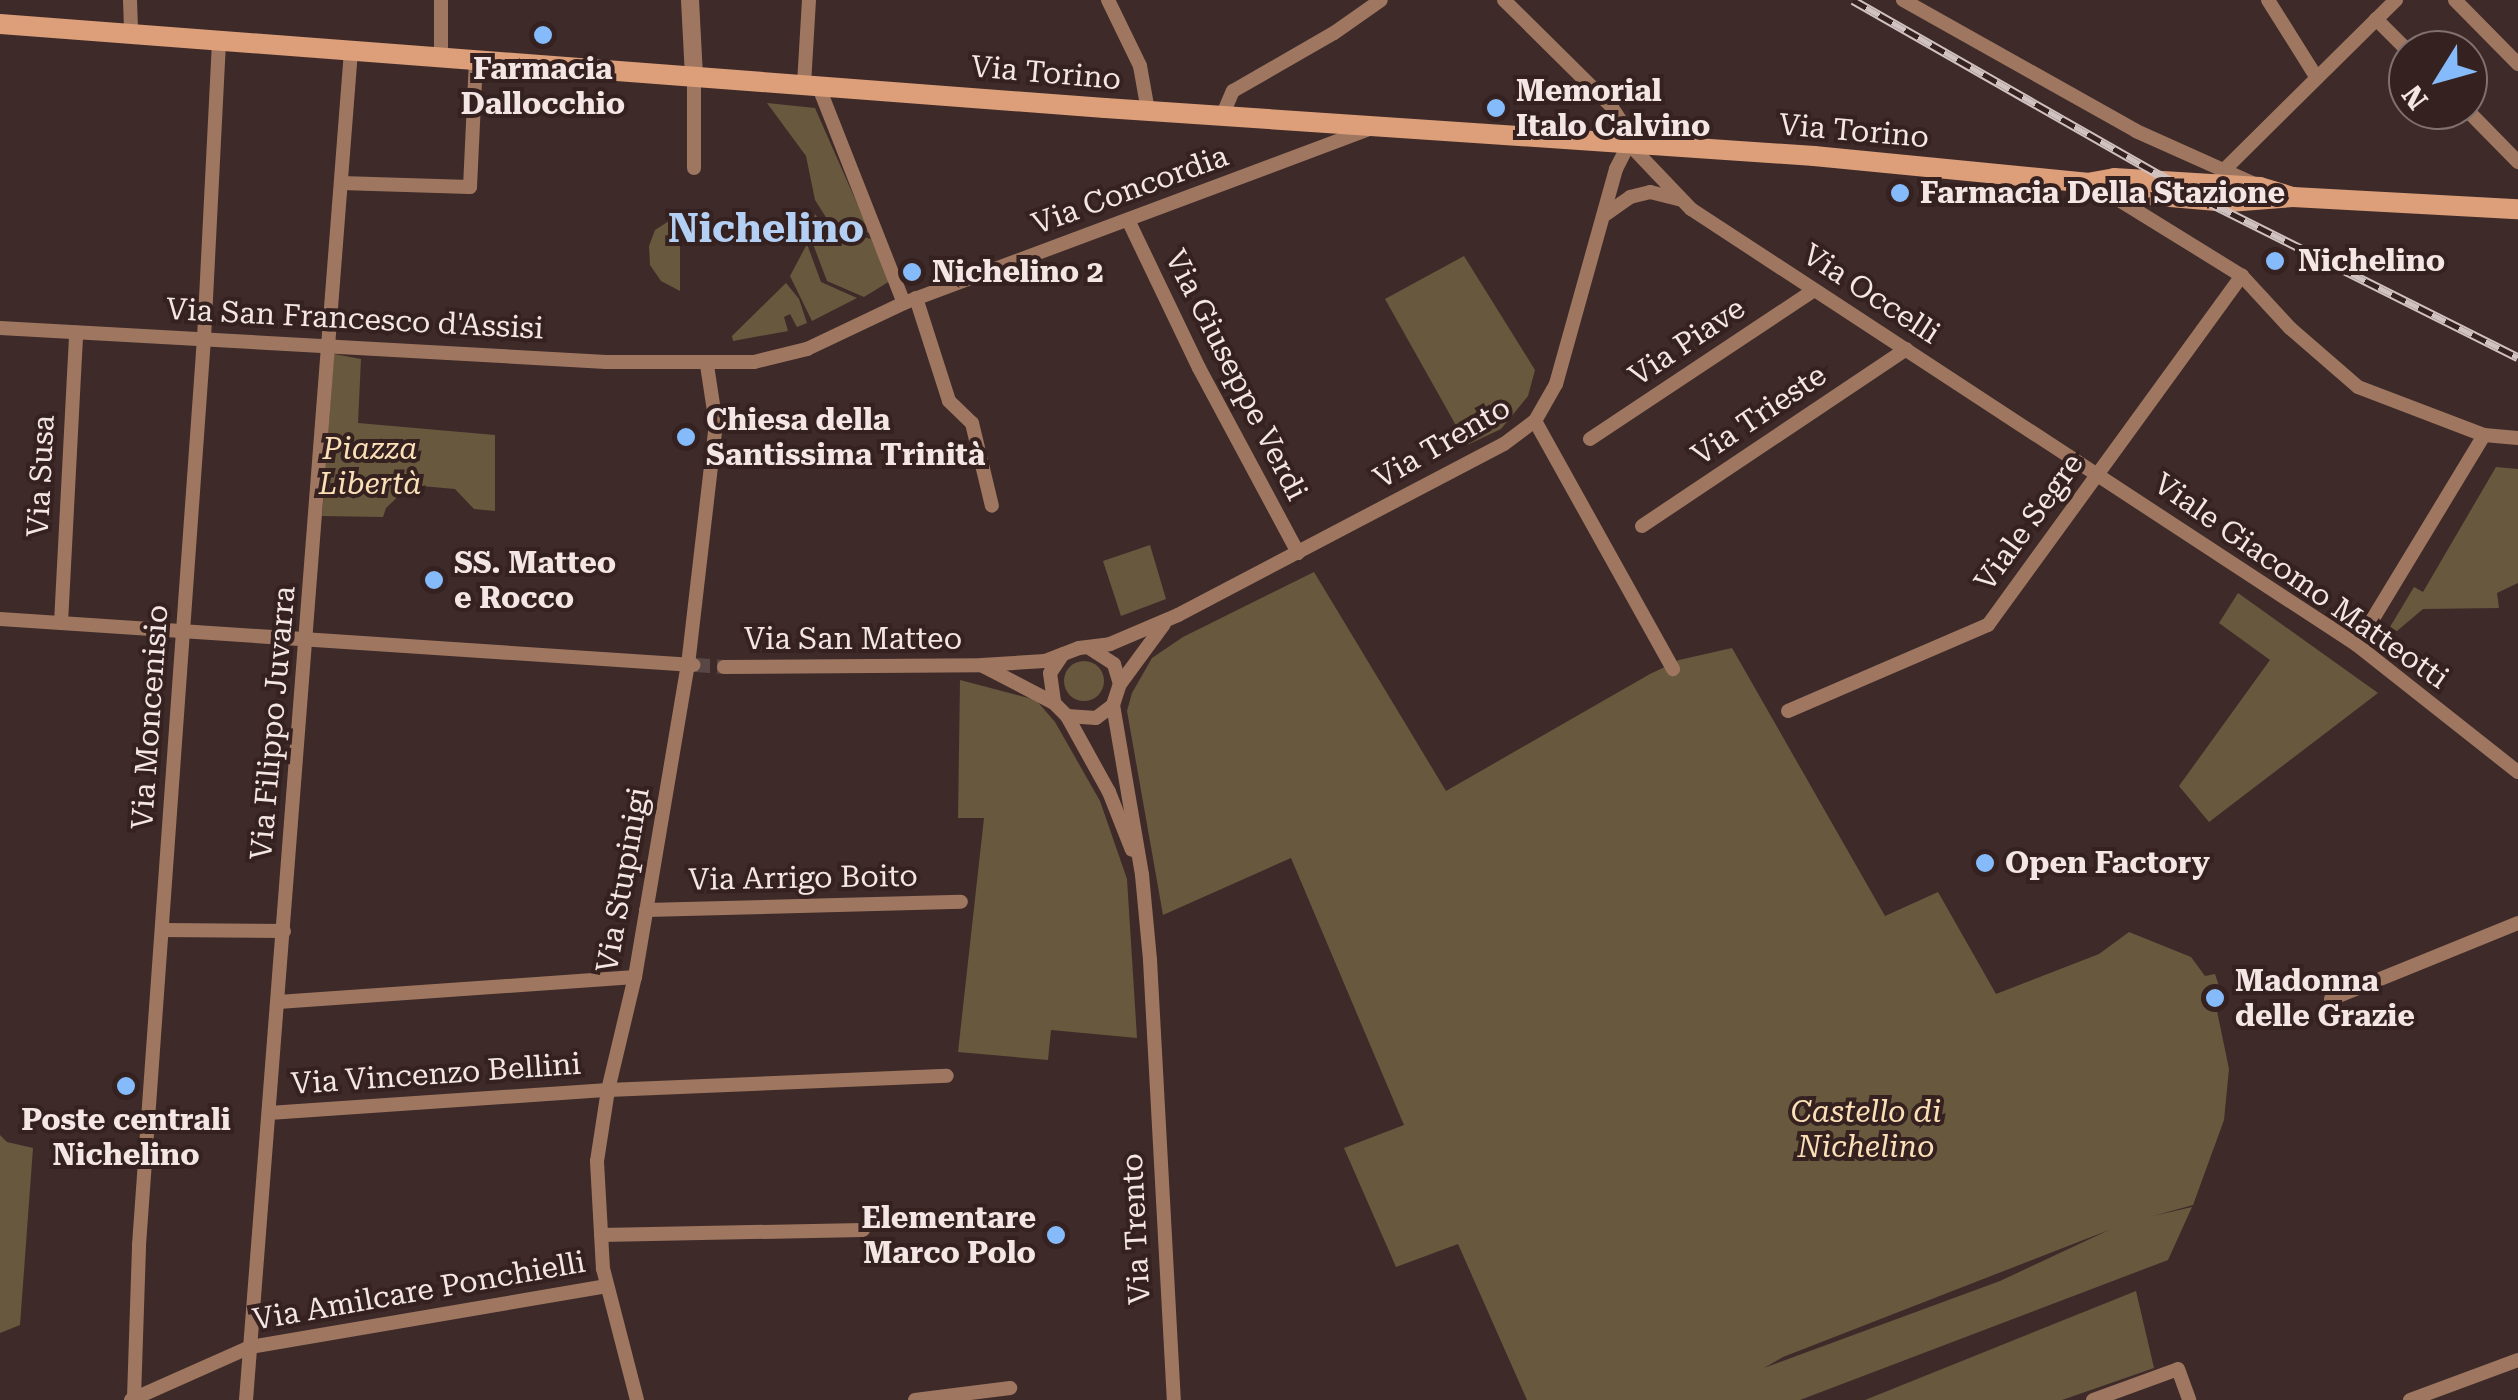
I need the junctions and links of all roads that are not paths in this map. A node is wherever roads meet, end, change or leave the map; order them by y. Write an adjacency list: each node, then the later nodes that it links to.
1 (130, 0): 15 (street)
2 (441, 0): 18 (street)
3 (690, 0): 21 (street)
4 (809, 0): 23 (street)
5 (1108, 0): 24 (street)
6 (1381, 0): 25 (street)
7 (1504, 0): 29 (street, Via Occelli)
8 (1904, 0): 33 (street)
9 (2268, 0): 22 (street)
10 (2396, 0): 12 (street)
11 (2455, 0): 20 (street)
12 (2376, 19): 14 (street); 22 (street)
13 (0, 24): 15 (main road, Via Torino)
14 (2388, 31)
15 (131, 32): 16 (main road, Via Torino)
16 (219, 40): 17 (main road, Via Torino); 46 (street, Via Moncenisio)
17 (351, 50): 18 (main road, Via Torino); 35 (street, Via Filippo Juvarra)
18 (441, 57): 19 (main road, Via Torino)
19 (476, 60): 21 (main road, Via Torino); 35 (street)
20 (2518, 64)
21 (694, 76): 23 (main road, Via Torino); 32 (street)
22 (2317, 78): 33 (street)
23 (811, 84): 24 (main road, Via Torino); 43 (street)
24 (1148, 111): 25 (main road, Via Torino)
25 (1223, 114): 26 (main road, Via Torino)
26 (1296, 122): 27 (main road, Via Torino); 30 (street)
27 (1375, 127): 29 (main road, Via Torino); 30 (street, Via Concordia)
28 (2487, 130): 31 (street)
29 (1629, 143): 34 (main road, Via Torino); 37 (street, Via Occelli); 39 (street, Via Trento)
30 (1303, 154): 40 (street, Via Concordia)
31 (2518, 162)
32 (694, 168)
33 (2219, 176): 34 (main road, Via Torino); 36 (main road, Via Torino)
34 (2087, 182): 36 (main road, Via Torino); 41 (street)
35 (341, 183): 47 (street, Via Filippo Juvarra)
36 (2293, 198): 38 (main road, Via Torino)
37 (1683, 201): 39 (street); 42 (street, Via Occelli)
38 (2518, 209)
39 (1606, 214): 50 (street, Via Trento)
40 (1129, 222): 43 (street, Via Concordia); 57 (street, Via Giuseppe Verdi)
41 (2242, 276): 51 (street); 54 (street, Viale Segre)
42 (1814, 290): 48 (street, Via Occelli); 53 (street, Via Piave)
43 (910, 300): 49 (street, Via Concordia); 55 (street)
44 (0, 328): 45 (street, Via San Francesco d'Assisi)
45 (76, 332): 46 (street, Via San Francesco d'Assisi); 60 (street, Via Susa)
46 (204, 338): 47 (street, Via San Francesco d'Assisi); 61 (street, Via Moncenisio)
47 (329, 345): 49 (street, Via San Francesco d'Assisi); 62 (street, Via Filippo Juvarra)
48 (1906, 349): 54 (street, Via Occelli); 56 (street, Via Trieste)
49 (707, 365): 66 (street, Via Stupinigi)
50 (1536, 421): 57 (street, Via Trento); 69 (street)
51 (2484, 436): 52 (street); 63 (street)
52 (2518, 438)
53 (1590, 439)
54 (2099, 474): 63 (street, Viale Giacomo Matteotti); 73 (street, Viale Segre)
55 (992, 506)
56 (1642, 526)
57 (1298, 553): 59 (street, Via Trento)
58 (0, 619): 60 (street)
59 (1167, 621): 64 (street, Via Trento); 70 (street, Via Trento)
60 (61, 623): 61 (street)
61 (183, 632): 62 (street); 80 (street, Via Moncenisio)
62 (308, 638): 66 (street); 81 (street, Via Filippo Juvarra)
63 (2358, 646): 75 (street, Viale Giacomo Matteotti)
64 (1088, 648): 65 (street); 70 (street)
65 (1063, 654): 67 (street, Via San Matteo); 71 (street)
66 (692, 665): 78 (street, Via Stupinigi)
67 (982, 665): 68 (street, Via San Matteo); 71 (street, Via San Matteo)
68 (724, 667)
69 (1673, 668)
70 (1120, 684): 72 (street)
71 (1054, 703): 74 (street)
72 (1113, 705): 74 (street); 76 (street, Via Trento)
73 (1788, 711)
74 (1067, 716): 76 (street, Via Trento)
75 (2518, 772)
76 (1142, 875): 98 (street, Via Trento)
77 (961, 902): 78 (street, Via Arrigo Boito)
78 (646, 910): 82 (street, Via Stupinigi)
79 (2518, 924): 83 (street)
80 (162, 930): 81 (street); 94 (street, Via Moncenisio)
81 (284, 931): 84 (street, Via Filippo Juvarra)
82 (635, 977): 84 (street); 86 (street, Via Stupinigi)
83 (2331, 999)
84 (278, 1002): 87 (street, Via Filippo Juvarra)
85 (947, 1076): 86 (street, Via Vincenzo Bellini)
86 (608, 1090): 87 (street, Via Vincenzo Bellini); 89 (street, Via Stupinigi)
87 (269, 1113): 91 (street, Via Filippo Juvarra)
88 (863, 1230): 89 (street)
89 (601, 1235): 90 (street, Via Stupinigi)
90 (607, 1286): 91 (street, Via Amilcare Ponchielli); 96 (street, Via Stupinigi)
91 (250, 1347): 94 (street, Via Amilcare Ponchielli); 95 (street, Via Filippo Juvarra)
92 (2518, 1360): 101 (street)
93 (1010, 1388): 97 (street)
94 (132, 1399)
95 (246, 1400)
96 (637, 1400)
97 (915, 1400)
98 (1174, 1400)
99 (2093, 1400): 100 (street)
100 (2189, 1400)
101 (2410, 1400)

